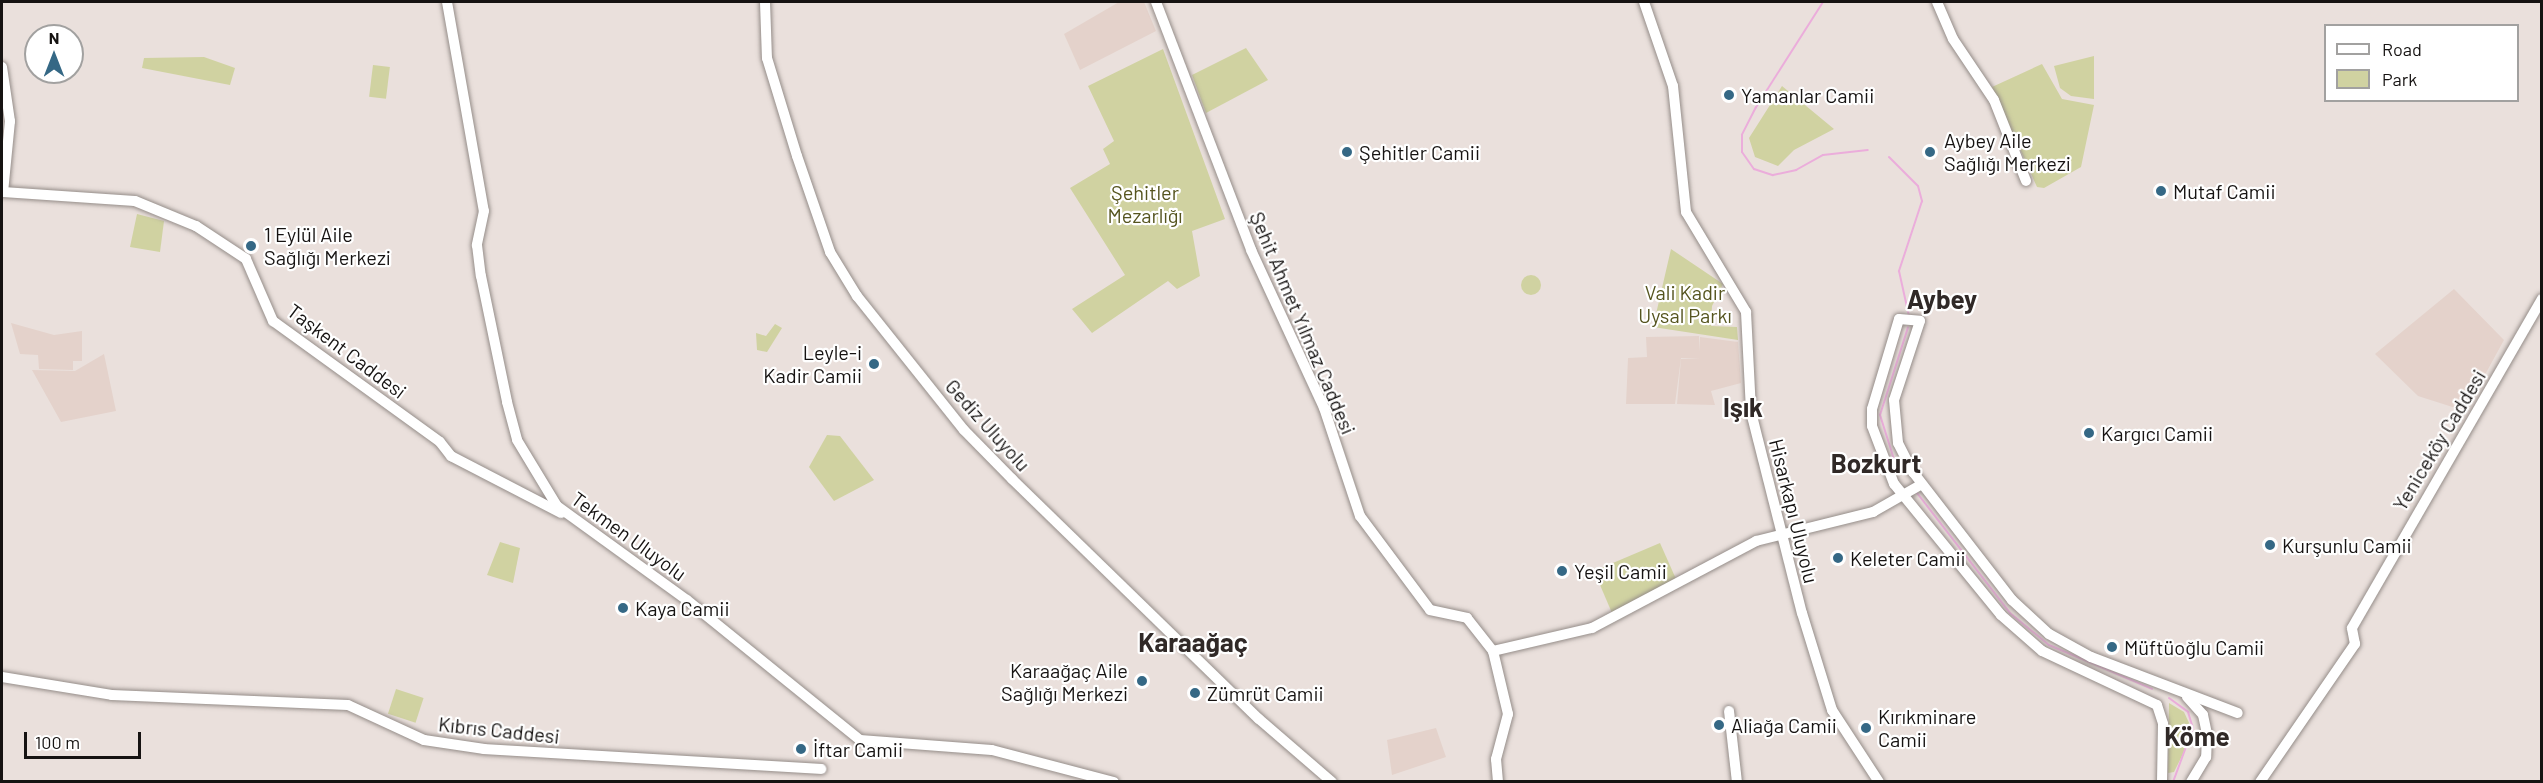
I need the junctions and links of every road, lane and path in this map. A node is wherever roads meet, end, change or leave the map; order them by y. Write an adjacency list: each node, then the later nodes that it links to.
1 (447, 2): 13 (street, Tekmen Uluyolu)
2 (765, 2): 24 (street, Gediz Uluyolu)
3 (1155, 2): 15 (street, Şehit Ahmet Yılmaz Caddesi)
4 (1644, 2): 14 (street, Hisarkapı Uluyolu)
5 (1937, 2): 7 (street)
6 (2, 67): 13 (street, Taşkent Caddesi)
7 (2026, 181)
8 (2541, 299): 30 (street, Yeniceköy Caddesi)
9 (1913, 472): 10 (street); 10 (street); 11 (street)
10 (1894, 484): 12 (street)
11 (1922, 484): 12 (street); 17 (street)
12 (1906, 496): 14 (street); 19 (street)
13 (567, 515): 23 (street, Tekmen Uluyolu)
14 (1778, 532): 15 (street); 27 (street, Hisarkapı Uluyolu)
15 (1493, 651): 25 (street, Şehit Ahmet Yılmaz Caddesi)
16 (2, 677): 22 (street, Kıbrıs Caddesi)
17 (2166, 687): 18 (street); 19 (street)
18 (2187, 696): 21 (street); 29 (street)
19 (2157, 705): 28 (street)
20 (1729, 711): 26 (street)
21 (2238, 713)
22 (821, 769)
23 (1114, 782)
24 (1332, 782)
25 (1498, 782)
26 (1737, 782)
27 (1879, 782)
28 (2162, 782)
29 (2191, 782)
30 (2260, 782)

